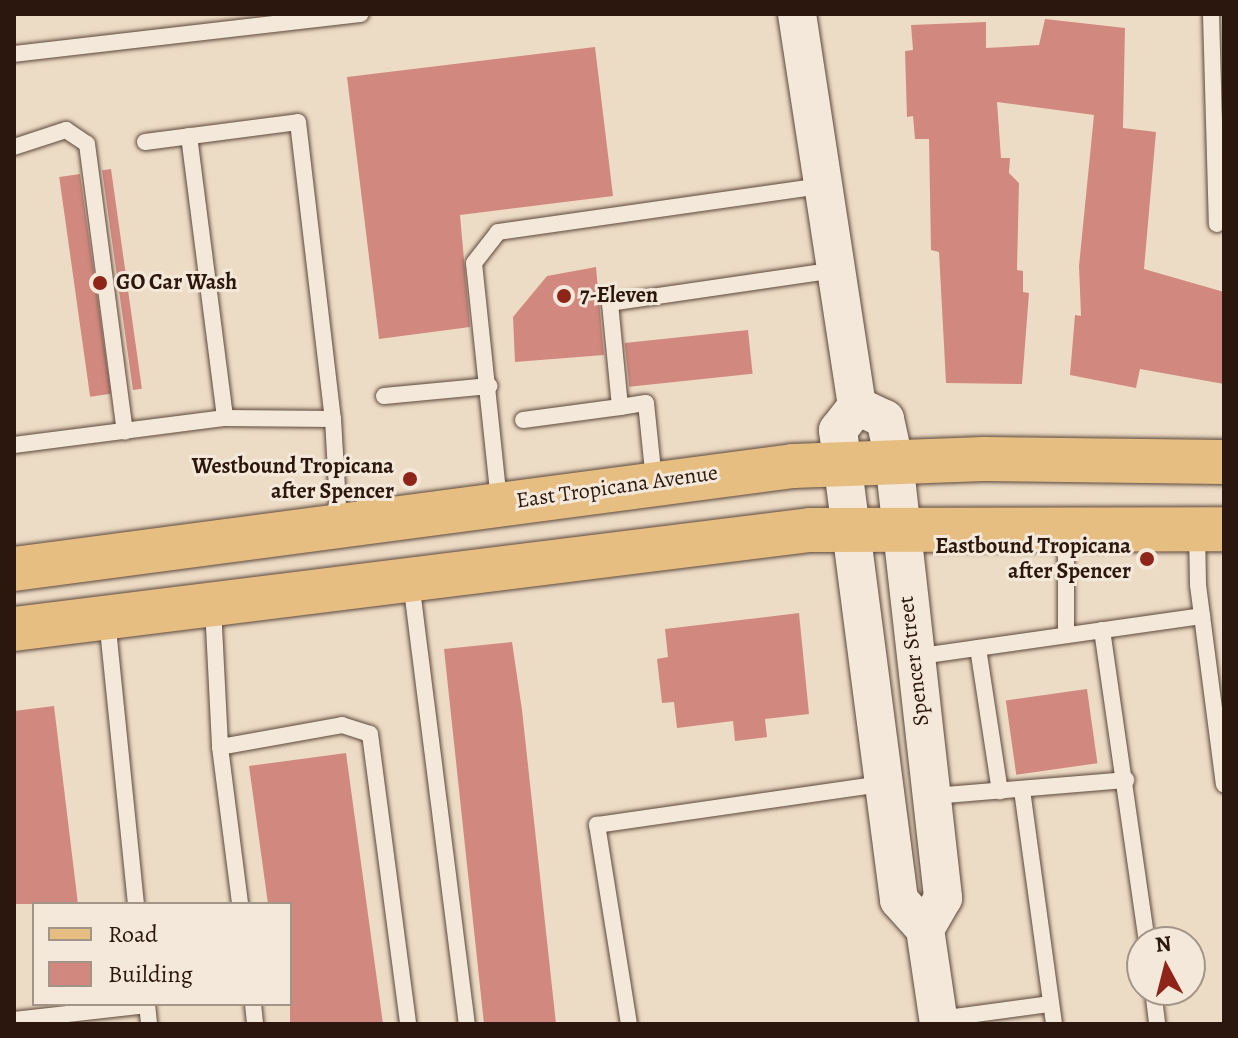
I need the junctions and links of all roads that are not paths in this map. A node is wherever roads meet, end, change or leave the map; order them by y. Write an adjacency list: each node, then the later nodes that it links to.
1 (361, 14): 4 (lane)
2 (797, 14): 8 (street)
3 (1211, 14): 9 (lane)
4 (14, 54)
5 (189, 136): 6 (lane); 15 (lane); 16 (lane)
6 (145, 142)
7 (14, 147): 18 (lane)
8 (823, 186): 10 (street); 11 (lane)
9 (1217, 224)
10 (836, 270): 13 (street); 14 (lane)
11 (490, 386): 12 (lane); 24 (lane)
12 (384, 396)
13 (857, 406): 20 (street, Spencer Street); 22 (street, Spencer Street)
14 (620, 407): 17 (lane); 23 (lane)
15 (225, 418): 16 (lane); 18 (lane)
16 (333, 419): 29 (lane)
17 (523, 420)
18 (125, 431): 19 (lane)
19 (14, 445)
20 (894, 460): 21 (main road, East Tropicana Avenue); 22 (main road, East Tropicana Avenue); 25 (street, Spencer Street)
21 (1224, 462)
22 (844, 463): 23 (main road, East Tropicana Avenue); 27 (street, Spencer Street)
23 (654, 480): 24 (main road, East Tropicana Avenue)
24 (499, 503): 29 (main road, East Tropicana Avenue)
25 (898, 525): 26 (main road); 27 (main road); 39 (street, Spencer Street)
26 (1066, 526): 28 (main road); 37 (lane)
27 (851, 527): 31 (main road); 42 (street, Spencer Street)
28 (1211, 529): 33 (lane)
29 (339, 530): 30 (main road, East Tropicana Avenue)
30 (14, 569)
31 (411, 581): 32 (main road); 56 (lane)
32 (212, 605): 34 (main road); 40 (lane)
33 (1202, 616): 36 (lane); 43 (lane)
34 (107, 618): 35 (main road); 47 (lane)
35 (14, 629)
36 (1102, 630): 37 (lane); 41 (lane)
37 (1066, 635): 38 (lane)
38 (978, 648): 39 (lane); 45 (lane)
39 (913, 657): 46 (street, Spencer Street)
40 (220, 747): 48 (lane); 55 (lane)
41 (1126, 780): 44 (lane); 49 (lane)
42 (883, 784): 50 (street, Spencer Street); 57 (lane)
43 (1224, 784)
44 (1022, 790): 45 (lane); 51 (lane)
45 (1000, 791): 46 (lane)
46 (930, 796): 50 (street, Spencer Street)
47 (136, 902)
48 (240, 902)
49 (1145, 926)
50 (925, 929): 54 (street)
51 (1050, 1004): 54 (lane); 58 (lane)
52 (130, 1006): 53 (lane)
53 (14, 1020)
54 (939, 1022)
55 (408, 1024)
56 (467, 1024)
57 (629, 1024)
58 (1054, 1024)

